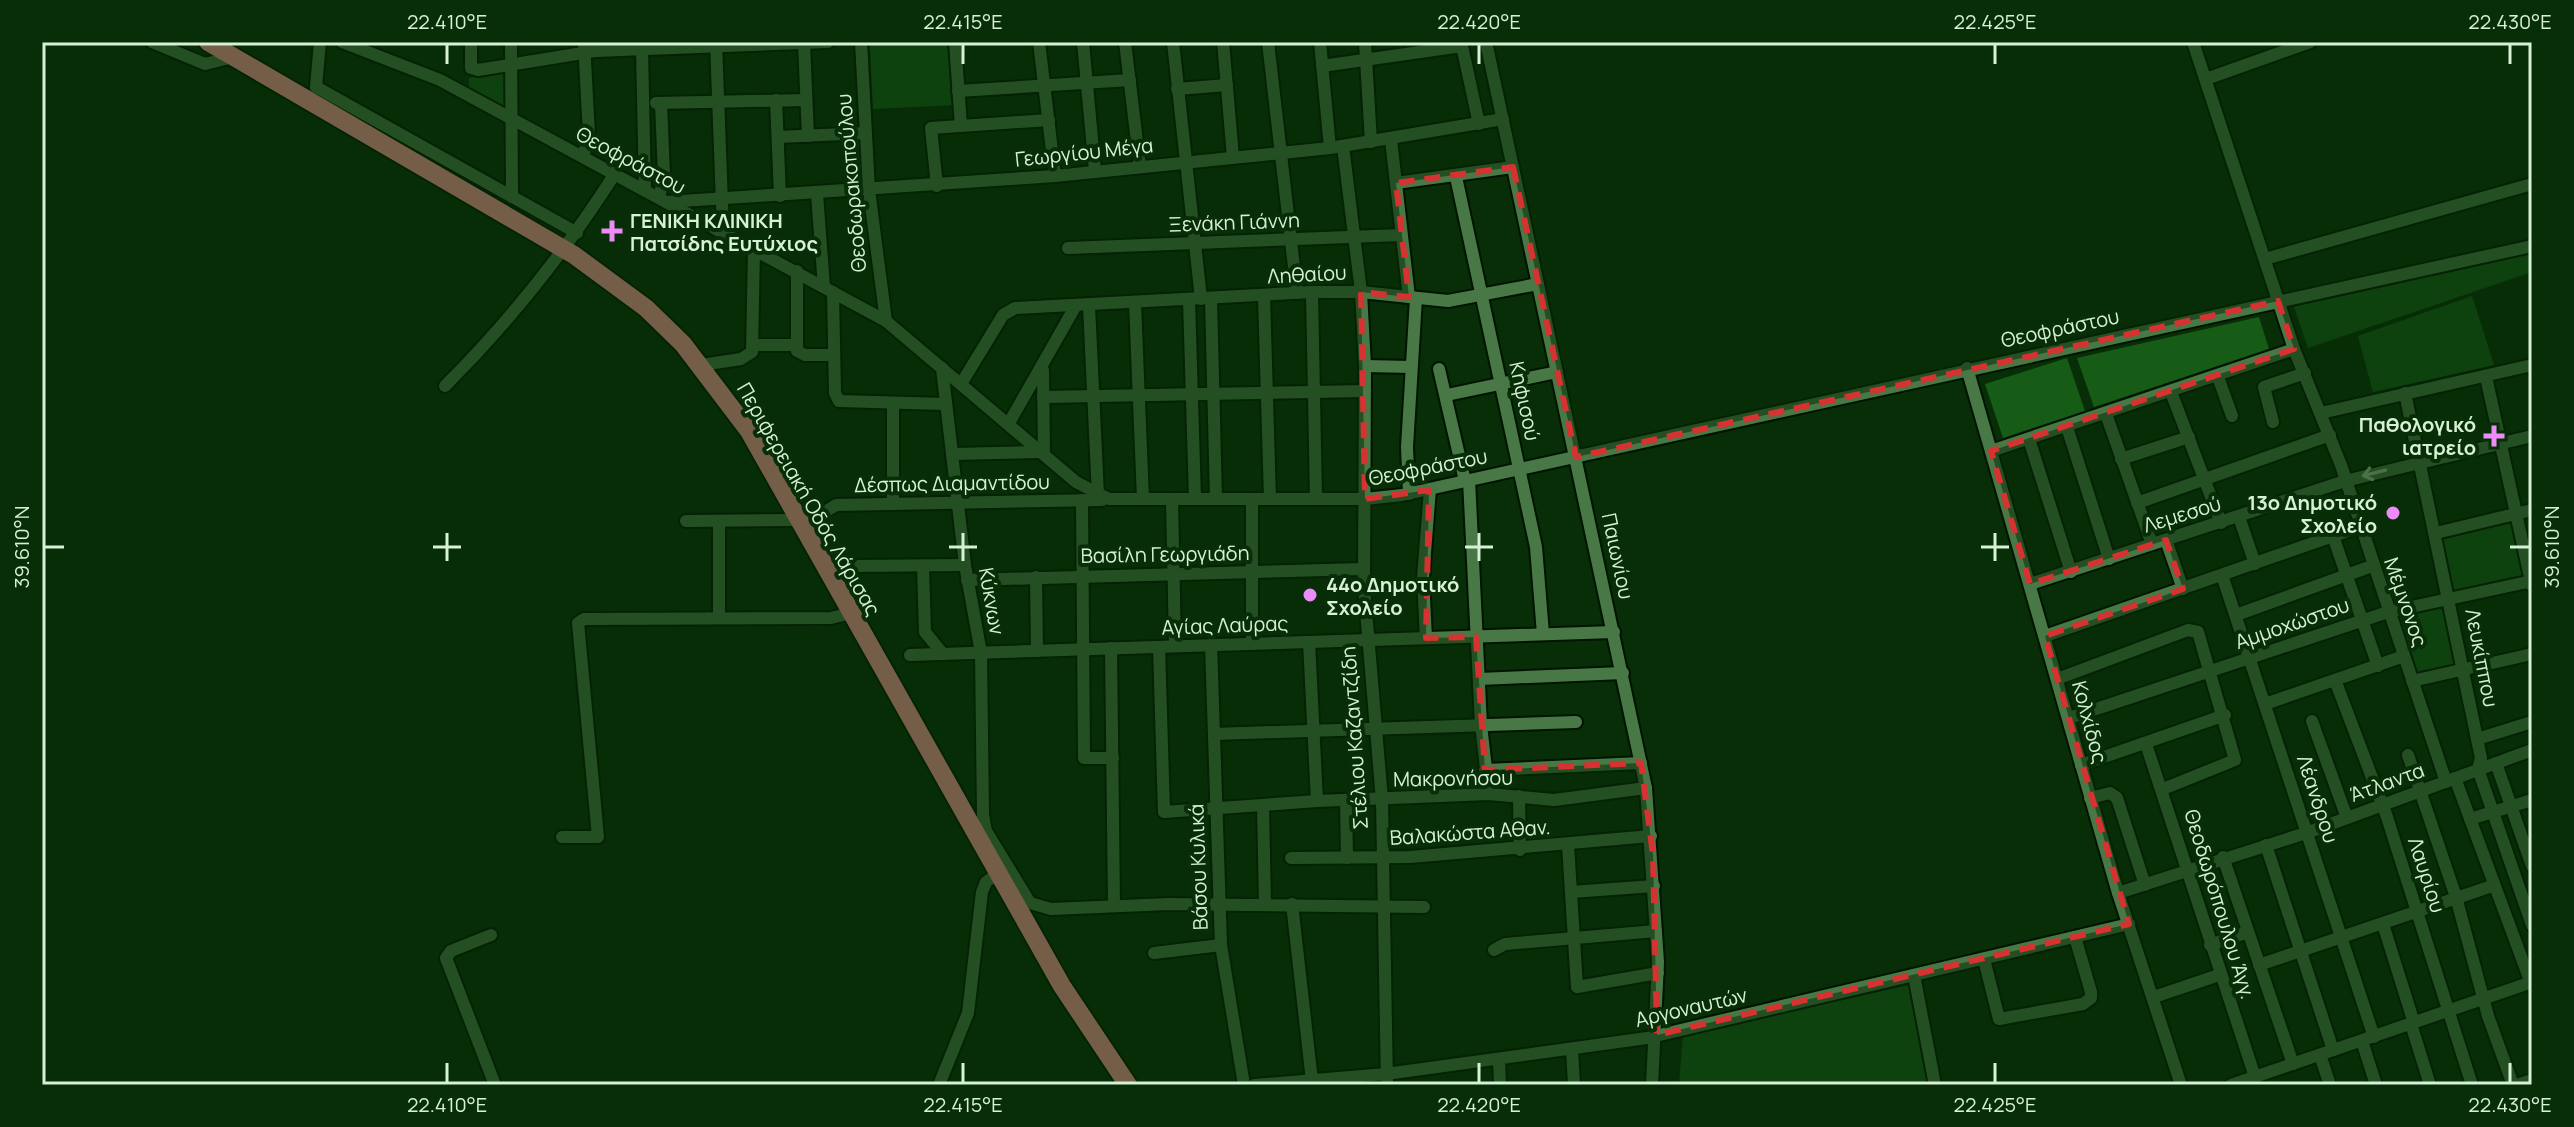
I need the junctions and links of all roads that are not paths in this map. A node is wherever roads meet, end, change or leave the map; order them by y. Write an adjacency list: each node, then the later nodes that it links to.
1 (152, 42): 25 (street)
2 (208, 42): 25 (highway, Περιφερειακή Οδός Λάρισας)
3 (320, 42): 67 (street)
4 (342, 42): 39 (street, Θεοφράστου)
5 (471, 42): 27 (street)
6 (511, 42): 27 (street)
7 (828, 42): 21 (street)
8 (861, 42): 44 (street, Θεοδωρακοπούλου)
9 (955, 42): 35 (street)
10 (1039, 42): 33 (street)
11 (1083, 42): 31 (street)
12 (1125, 42): 30 (street)
13 (1173, 42): 34 (street)
14 (1223, 42): 32 (street)
15 (1268, 42): 50 (street)
16 (1320, 42): 28 (street, Στέλιου Καζαντζίδη)
17 (1365, 42): 26 (street)
18 (1486, 42): 40 (street, Παιωνίου)
19 (2193, 42): 29 (street, Μέμνονος)
20 (2307, 42): 29 (street)
21 (804, 43): 22 (street); 37 (street)
22 (716, 44): 24 (street); 38 (street)
23 (584, 47): 24 (street); 27 (street); 51 (street)
24 (642, 49): 64 (street)
25 (233, 57): 79 (highway, Περιφερειακή Οδός Λάρισας)
26 (1366, 61): 28 (street); 42 (street); 48 (street)
27 (511, 65): 39 (street)
28 (1322, 66): 49 (street, Στέλιου Καζαντζίδη)
29 (2206, 79): 80 (street, Μέμνονος)
30 (1130, 80): 31 (street); 54 (street)
31 (1087, 84): 33 (street); 56 (street)
32 (1227, 85): 34 (street); 52 (street)
33 (1045, 87): 35 (street); 41 (street)
34 (1177, 89): 53 (street)
35 (958, 91): 43 (street)
36 (776, 100): 37 (street); 38 (street); 46 (street)
37 (806, 100): 45 (street)
38 (718, 102): 68 (street); 69 (street)
39 (512, 118): 51 (street, Θεοφράστου); 67 (street)
40 (1503, 119): 42 (street, Γεωργίου Μέγα); 55 (street, Παιωνίου)
41 (1049, 120): 43 (street); 58 (street)
42 (1479, 124): 47 (street, Γεωργίου Μέγα)
43 (961, 126): 62 (street)
44 (866, 133): 45 (street); 63 (street, Θεοδωρακοπούλου)
45 (808, 136): 46 (street)
46 (778, 137): 66 (street)
47 (1391, 140): 48 (street, Γεωργίου Μέγα); 60 (street)
48 (1371, 142): 49 (street, Γεωργίου Μέγα)
49 (1337, 147): 50 (street, Γεωργίου Μέγα); 73 (street, Στέλιου Καζαντζίδη)
50 (1281, 153): 52 (street, Γεωργίου Μέγα); 74 (street)
51 (583, 157): 57 (street, Θεοφράστου)
52 (1233, 157): 53 (street, Γεωργίου Μέγα)
53 (1185, 162): 54 (street, Γεωργίου Μέγα); 75 (street)
54 (1140, 167): 56 (street, Γεωργίου Μέγα)
55 (1513, 167): 59 (street); 82 (street, Παιωνίου)
56 (1095, 171): 58 (street, Γεωργίου Μέγα)
57 (614, 175): 64 (street, Θεοφράστου); 71 (street)
58 (1055, 176): 62 (street, Γεωργίου Μέγα)
59 (1456, 177): 60 (street); 87 (street, Κηφισού)
60 (1396, 183): 72 (street)
61 (2532, 184): 80 (street)
62 (937, 186): 63 (street, Γεωργίου Μέγα)
63 (869, 190): 65 (street, Γεωργίου Μέγα); 95 (street, Θεοδωρακοπούλου)
64 (645, 191): 69 (street, Θεοφράστου)
65 (817, 194): 66 (street, Γεωργίου Μέγα); 83 (street)
66 (780, 196): 68 (street, Γεωργίου Μέγα)
67 (512, 197): 71 (street)
68 (722, 199): 69 (street, Γεωργίου Μέγα); 70 (street)
69 (663, 200): 70 (street, Θεοφράστου)
70 (723, 231): 77 (street, Θεοφράστου)
71 (577, 233): 79 (street)
72 (1401, 235): 73 (street, Ξενάκη Γιάννη); 89 (street)
73 (1353, 237): 74 (street, Ξενάκη Γιάννη); 85 (street, Στέλιου Καζαντζίδη)
74 (1292, 239): 75 (street, Ξενάκη Γιάννη); 86 (street)
75 (1196, 244): 78 (street, Ξενάκη Γιάννη); 90 (street)
76 (2532, 246): 91 (street, Θεοφράστου)
77 (754, 248): 81 (street, Θεοφράστου); 96 (street)
78 (1068, 248)
79 (565, 250): 100 (highway, Περιφερειακή Οδός Λάρισας); 114 (street)
80 (2265, 259): 91 (street, Μέμνονος)
81 (797, 271): 83 (street, Θεοφράστου); 97 (street)
82 (1538, 284): 87 (street, Ληθαίου); 108 (street, Παιωνίου)
83 (829, 289): 95 (street, Θεοφράστου); 99 (street)
84 (1312, 292): 85 (street, Ληθαίου); 86 (street, Ληθαίου); 116 (street)
85 (1361, 292): 89 (street, Ληθαίου); 102 (street, Στέλιου Καζαντζίδη)
86 (1297, 293): 88 (street, Ληθαίου)
87 (1482, 295): 89 (street, Ληθαίου); 113 (street, Κηφισού)
88 (1264, 296): 90 (street, Ληθαίου); 118 (street)
89 (1413, 298): 103 (street)
90 (1200, 300): 92 (street, Ληθαίου); 120 (street); 121 (street)
91 (2278, 301): 98 (street, Μέμνονος); 105 (street, Θεοφράστου)
92 (1135, 303): 93 (street, Ληθαίου); 122 (street)
93 (1089, 306): 94 (street, Ληθαίου); 124 (street)
94 (1075, 307): 106 (street); 112 (street, Ληθαίου)
95 (886, 321): 104 (street, Θεοφράστου)
96 (754, 345): 97 (street); 100 (street)
97 (798, 349): 99 (street)
98 (2294, 349): 109 (street, Μέμνονος); 110 (street)
99 (834, 355): 126 (street)
100 (701, 365): 169 (highway, Περιφερειακή Οδός Λάρισας)
101 (2532, 365): 111 (street)
102 (1365, 366): 103 (street); 115 (street, Στέλιου Καζαντζίδη)
103 (1411, 367): 150 (street)
104 (942, 368): 112 (street, Θεοφράστου); 127 (street, Κύκνων)
105 (1967, 368): 139 (street, Κολχίδος); 142 (street, Θεοφράστου)
106 (1043, 369): 125 (street); 132 (street)
107 (1439, 369): 123 (street)
108 (1557, 372): 113 (street); 142 (street, Παιωνίου)
109 (2305, 373): 128 (street, Μέμνονος); 131 (street)
110 (2218, 377): 117 (street); 130 (street)
111 (2486, 377): 119 (street); 138 (street)
112 (961, 384): 132 (street, Θεοφράστου)
113 (1501, 384): 123 (street); 145 (street, Κηφισού)
114 (445, 386)
115 (1365, 391): 116 (street); 159 (street, Στέλιου Καζαντζίδη)
116 (1315, 392): 118 (street); 158 (street)
117 (2171, 392): 129 (street); 136 (street)
118 (1267, 393): 121 (street); 157 (street)
119 (2405, 393): 128 (street); 144 (street, Λευκίππου)
120 (1191, 394): 121 (street); 122 (street); 154 (street)
121 (1214, 394): 155 (street)
122 (1139, 395): 124 (street); 152 (street)
123 (1447, 395): 147 (street)
124 (1095, 396): 125 (street); 151 (street)
125 (1043, 397): 140 (street)
126 (893, 404): 127 (street); 162 (street)
127 (944, 404): 141 (street, Κύκνων)
128 (2321, 413): 134 (street, Μέμνονος)
129 (2106, 414): 133 (street); 143 (street)
130 (2232, 416)
131 (2273, 422)
132 (1009, 423): 140 (street, Θεοφράστου)
133 (2067, 427): 137 (street); 176 (street)
134 (2330, 435): 146 (street); 148 (street, Μέμνονος)
135 (2532, 436): 138 (street, Λεμεσού)
136 (2189, 437): 143 (street); 146 (street)
137 (2029, 439): 139 (street); 183 (street)
138 (2501, 444): 144 (street, Λεμεσού); 165 (street)
139 (1991, 451): 192 (street, Κολχίδος)
140 (1043, 453): 141 (street); 151 (street, Θεοφράστου)
141 (952, 454): 163 (street, Κύκνων)
142 (1576, 457): 145 (street, Θεοφράστου); 200 (street, Παιωνίου)
143 (2121, 459): 161 (street)
144 (2420, 462): 148 (street, Λεμεσού, one-way to 148); 172 (street, Λευκίππου)
145 (1519, 469): 147 (street, Θεοφράστου); 201 (street, Κηφισού)
146 (2205, 478): 161 (street); 170 (street)
147 (1467, 481): 149 (street, Θεοφράστου); 203 (street)
148 (2345, 481): 166 (street, Λεμεσού); 171 (street, Μέμνονος)
149 (1430, 489): 150 (street, Θεοφράστου); 204 (street)
150 (1409, 494): 159 (street, Θεοφράστου)
151 (1103, 497): 152 (street, Θεοφράστου); 160 (street, Δέσπως Διαμαντίδου)
152 (1143, 499): 153 (street, Θεοφράστου)
153 (1172, 499): 154 (street, Θεοφράστου); 184 (street)
154 (1195, 499): 155 (street, Θεοφράστου)
155 (1216, 499): 156 (street, Θεοφράστου)
156 (1252, 499): 157 (street, Θεοφράστου); 182 (street)
157 (1270, 499): 158 (street, Θεοφράστου)
158 (1316, 499): 159 (street, Θεοφράστου)
159 (1365, 499): 181 (street, Στέλιου Καζαντζίδη)
160 (1082, 500): 163 (street, Δέσπως Διαμαντίδου); 187 (street)
161 (2137, 503): 175 (street)
162 (893, 504): 163 (street, Δέσπως Διαμαντίδου); 169 (street, Δέσπως Διαμαντίδου)
163 (957, 504): 178 (street, Κύκνων)
164 (2532, 510): 165 (street)
165 (2516, 513): 172 (street); 191 (street)
166 (2239, 517): 170 (street, Λεμεσού); 177 (street)
167 (686, 521): 168 (street)
168 (719, 521): 169 (street); 198 (street)
169 (801, 523): 189 (highway, Περιφερειακή Οδός Λάρισας)
170 (2221, 523): 174 (street, Λεμεσού)
171 (2359, 527): 173 (street); 180 (street, Μέμνονος)
172 (2436, 533): 194 (street, Λευκίππου)
173 (2333, 536): 177 (street); 185 (street)
174 (2166, 540): 175 (street, Λεμεσού); 193 (street)
175 (2152, 544): 176 (street, Λεμεσού)
176 (2109, 559): 183 (street, Λεμεσού)
177 (2255, 564): 186 (street)
178 (965, 565): 179 (street); 190 (street, Κύκνων)
179 (923, 566): 189 (street); 215 (street)
180 (2372, 566): 185 (street); 195 (street, Μέμνονος)
181 (1364, 569): 182 (street, Βασίλη Γεωργιάδη); 205 (street, Στέλιου Καζαντζίδη)
182 (1252, 572): 184 (street, Βασίλη Γεωργιάδη); 207 (street)
183 (2071, 572): 192 (street, Λεμεσού)
184 (1174, 573): 187 (street, Βασίλη Γεωργιάδη); 209 (street)
185 (2347, 574): 197 (street); 199 (street)
186 (2222, 575): 193 (street); 197 (street, Λέανδρου)
187 (1083, 576): 188 (street, Βασίλη Γεωργιάδη); 212 (street)
188 (1036, 577): 190 (street, Βασίλη Γεωργιάδη); 213 (street)
189 (832, 578): 196 (highway, Περιφερειακή Οδός Λάρισας)
190 (967, 580): 214 (street, Κύκνων)
191 (2532, 583): 194 (street, Αμμοχώστου)
192 (2030, 584): 202 (street, Κολχίδος)
193 (2183, 589): 202 (street)
194 (2449, 598): 195 (street, Αμμοχώστου); 221 (street, Λευκίππου)
195 (2388, 612): 199 (street, Αμμοχώστου); 218 (street, Μέμνονος)
196 (851, 613): 198 (street); 267 (highway, Περιφερειακή Οδός Λάρισας)
197 (2236, 615): 219 (street, Λέανδρου)
198 (719, 618): 269 (street)
199 (2362, 621): 219 (street, Αμμοχώστου); 220 (street)
200 (1614, 632): 201 (street, Αγίας Λαύρας); 223 (street, Παιωνίου)
201 (1543, 634): 203 (street, Αγίας Λαύρας)
202 (2045, 636): 225 (street, Κολχίδος)
203 (1476, 637): 204 (street, Αγίας Λαύρας); 224 (street)
204 (1426, 638): 205 (street, Αγίας Λαύρας)
205 (1367, 640): 206 (street, Αγίας Λαύρας); 235 (street, Στέλιου Καζαντζίδη)
206 (1309, 642): 207 (street, Αγίας Λαύρας); 236 (street)
207 (1252, 644): 208 (street, Αγίας Λαύρας)
208 (1211, 645): 209 (street, Αγίας Λαύρας); 237 (street, Βάσου Κυλικά)
209 (1175, 646): 210 (street, Αγίας Λαύρας)
210 (1159, 647): 211 (street, Αγίας Λαύρας); 262 (street, Μακρονήσου)
211 (1111, 648): 212 (street, Αγίας Λαύρας); 242 (street)
212 (1084, 649): 213 (street, Αγίας Λαύρας); 242 (street)
213 (1037, 651): 214 (street, Αγίας Λαύρας)
214 (981, 653): 215 (street, Αγίας Λαύρας); 267 (street, Κύκνων)
215 (943, 654): 217 (street, Αγίας Λαύρας)
216 (2532, 654): 221 (street)
217 (910, 655)
218 (2404, 656): 220 (street); 227 (street, Μέμνονος)
219 (2250, 659): 222 (street, Αμμοχώστου); 228 (street, Λέανδρου)
220 (2378, 666): 226 (street)
221 (2464, 670): 227 (street); 238 (street, Λευκίππου)
222 (2210, 671): 225 (street); 229 (street); 230 (street, Αμμοχώστου)
223 (1623, 673): 224 (street); 243 (street, Παιωνίου)
224 (1479, 679): 234 (street)
225 (2057, 679): 230 (street, Κολχίδος)
226 (2335, 680): 228 (street); 260 (street, Λαυρίου)
227 (2412, 681): 248 (street, Μέμνονος)
228 (2265, 704): 266 (street, Λέανδρου)
229 (2225, 715): 239 (street); 250 (street)
230 (2069, 718): 245 (street, Κολχίδος)
231 (2312, 721): 264 (street)
232 (1576, 722): 234 (street)
233 (2532, 722): 238 (street)
234 (1481, 725): 235 (street); 247 (street)
235 (1375, 726): 236 (street); 256 (street, Στέλιου Καζαντζίδη)
236 (1315, 730): 237 (street); 258 (street)
237 (1214, 734): 262 (street, Βάσου Κυλικά)
238 (2477, 739): 246 (street, Λευκίππου)
239 (2146, 744): 245 (street); 250 (street, Θεοδωρόπουλου Άγγ.)
240 (2532, 750): 244 (street, Άτλαντα)
241 (2408, 755): 251 (street)
242 (1113, 758): 289 (street)
243 (1641, 763): 247 (street); 249 (street, Παιωνίου)
244 (2496, 763): 246 (street, Άτλαντα); 261 (street)
245 (2081, 765): 254 (street, Κολχίδος)
246 (2478, 769): 248 (street, Άτλαντα); 263 (street, Λευκίππου)
247 (1485, 770): 252 (street)
248 (2450, 780): 251 (street, Άτλαντα); 265 (street, Μέμνονος)
249 (1646, 788): 253 (street, Μακρονήσου); 268 (street, Παιωνίου)
250 (2163, 789): 278 (street, Θεοδωρόπουλου Άγγ.)
251 (2419, 792): 260 (street, Άτλαντα); 285 (street)
252 (1489, 794): 253 (street, Μακρονήσου); 256 (street, Μακρονήσου)
253 (1519, 796): 272 (street)
254 (2090, 798): 280 (street); 284 (street, Κολχίδος)
255 (1346, 800): 256 (street, Μακρονήσου); 258 (street, Μακρονήσου); 275 (street)
256 (1382, 800): 276 (street, Στέλιου Καζαντζίδη)
257 (2532, 800): 261 (street)
258 (1317, 801): 259 (street, Μακρονήσου)
259 (1263, 805): 262 (street, Μακρονήσου); 287 (street)
260 (2382, 805): 264 (street, Άτλαντα); 292 (street, Λαυρίου)
261 (2511, 807): 263 (street); 277 (street)
262 (1215, 809): 286 (street, Βάσου Κυλικά)
263 (2493, 812): 265 (street); 295 (street, Λευκίππου)
264 (2347, 818): 266 (street, Άτλαντα)
265 (2470, 819): 282 (street, Μέμνονος)
266 (2309, 832): 271 (street, Άτλαντα); 300 (street, Λέανδρου)
267 (982, 834): 279 (highway, Περιφερειακή Οδός Λάρισας); 289 (street)
268 (1651, 836): 270 (street, Βαλακώστα Αθαν.); 281 (street, Παιωνίου)
269 (562, 837)
270 (1568, 845): 272 (street, Βαλακώστα Αθαν.); 283 (street)
271 (2266, 845): 273 (street, Άτλαντα); 305 (street)
272 (1520, 850): 276 (street, Βαλακώστα Αθαν.)
273 (2223, 857): 278 (street, Άτλαντα); 297 (street)
274 (1291, 858): 275 (street, Βαλακώστα Αθαν.)
275 (1347, 858): 276 (street, Βαλακώστα Αθαν.)
276 (1382, 858): 290 (street, Στέλιου Καζαντζίδη)
277 (2532, 866)
278 (2187, 870): 280 (street, Άτλαντα); 303 (street, Θεοδωρόπουλου Άγγ.)
279 (997, 874): 330 (street); 331 (highway, Περιφερειακή Οδός Λάρισας)
280 (2145, 885): 284 (street, Άτλαντα)
281 (1654, 886): 283 (street); 296 (street, Παιωνίου)
282 (2492, 886): 285 (street); 312 (street, Μέμνονος)
283 (1571, 892): 301 (street)
284 (2118, 893): 293 (street, Κολχίδος)
285 (2456, 897): 292 (street); 314 (street)
286 (1219, 904): 287 (street); 289 (street); 302 (street, Βάσου Κυλικά)
287 (1265, 904): 288 (street)
288 (1292, 904): 290 (street); 328 (street)
289 (1114, 906)
290 (1382, 906): 291 (street); 326 (street, Στέλιου Καζαντζίδη)
291 (1424, 907)
292 (2418, 911): 294 (street); 315 (street, Λαυρίου)
293 (2129, 924): 299 (street, Αργοναυτών); 313 (street, Κολχίδος)
294 (2383, 924): 300 (street); 316 (street)
295 (2532, 925)
296 (1656, 931): 301 (street); 309 (street, Παιωνίου)
297 (2248, 932): 303 (street); 308 (street)
298 (491, 935): 329 (street)
299 (2075, 937): 307 (street, Αργοναυτών); 307 (street)
300 (2341, 938): 305 (street); 318 (street, Λέανδρου)
301 (1574, 939): 304 (street); 309 (street)
302 (1221, 945): 306 (street); 332 (street, Βάσου Κυλικά)
303 (2210, 945): 311 (street, Θεοδωρόπουλου Άγγ.)
304 (1494, 950)
305 (2300, 951): 308 (street); 320 (street)
306 (1154, 953)
307 (1984, 959): 310 (street, Αργοναυτών)
308 (2259, 965): 323 (street)
309 (1658, 973): 317 (street, Παιωνίου)
310 (1914, 975): 317 (street, Αργοναυτών); 337 (street)
311 (2219, 975): 313 (street); 325 (street, Θεοδωρόπουλου Άγγ.)
312 (2531, 984): 314 (street)
313 (2154, 997): 338 (street, Κολχίδος)
314 (2485, 999): 315 (street); 345 (street)
315 (2447, 1011): 316 (street); 344 (street, Λαυρίου)
316 (2412, 1024): 318 (street); 343 (street)
317 (1657, 1035): 319 (street, Αργοναυτών); 336 (street, Παιωνίου)
318 (2368, 1039): 320 (street); 342 (street, Λέανδρου)
319 (1572, 1049): 322 (street, Αργοναυτών); 335 (street)
320 (2333, 1050): 321 (street)
321 (2320, 1055): 323 (street); 341 (street)
322 (1499, 1060): 326 (street, Αργοναυτών); 334 (street)
323 (2293, 1064): 324 (street)
324 (2276, 1070): 325 (street); 340 (street)
325 (2255, 1077): 339 (street)
326 (1386, 1080): 328 (street, Αργοναυτών)
327 (2532, 1080): 345 (street)
328 (1312, 1081): 333 (street, Αργοναυτών)
329 (495, 1085)
330 (939, 1085)
331 (1128, 1085)
332 (1244, 1085)
333 (1254, 1085)
334 (1500, 1085)
335 (1574, 1085)
336 (1652, 1085)
337 (1935, 1085)
338 (2181, 1085)
339 (2233, 1085)
340 (2282, 1085)
341 (2330, 1085)
342 (2376, 1085)
343 (2430, 1085)
344 (2472, 1085)
345 (2515, 1085)

